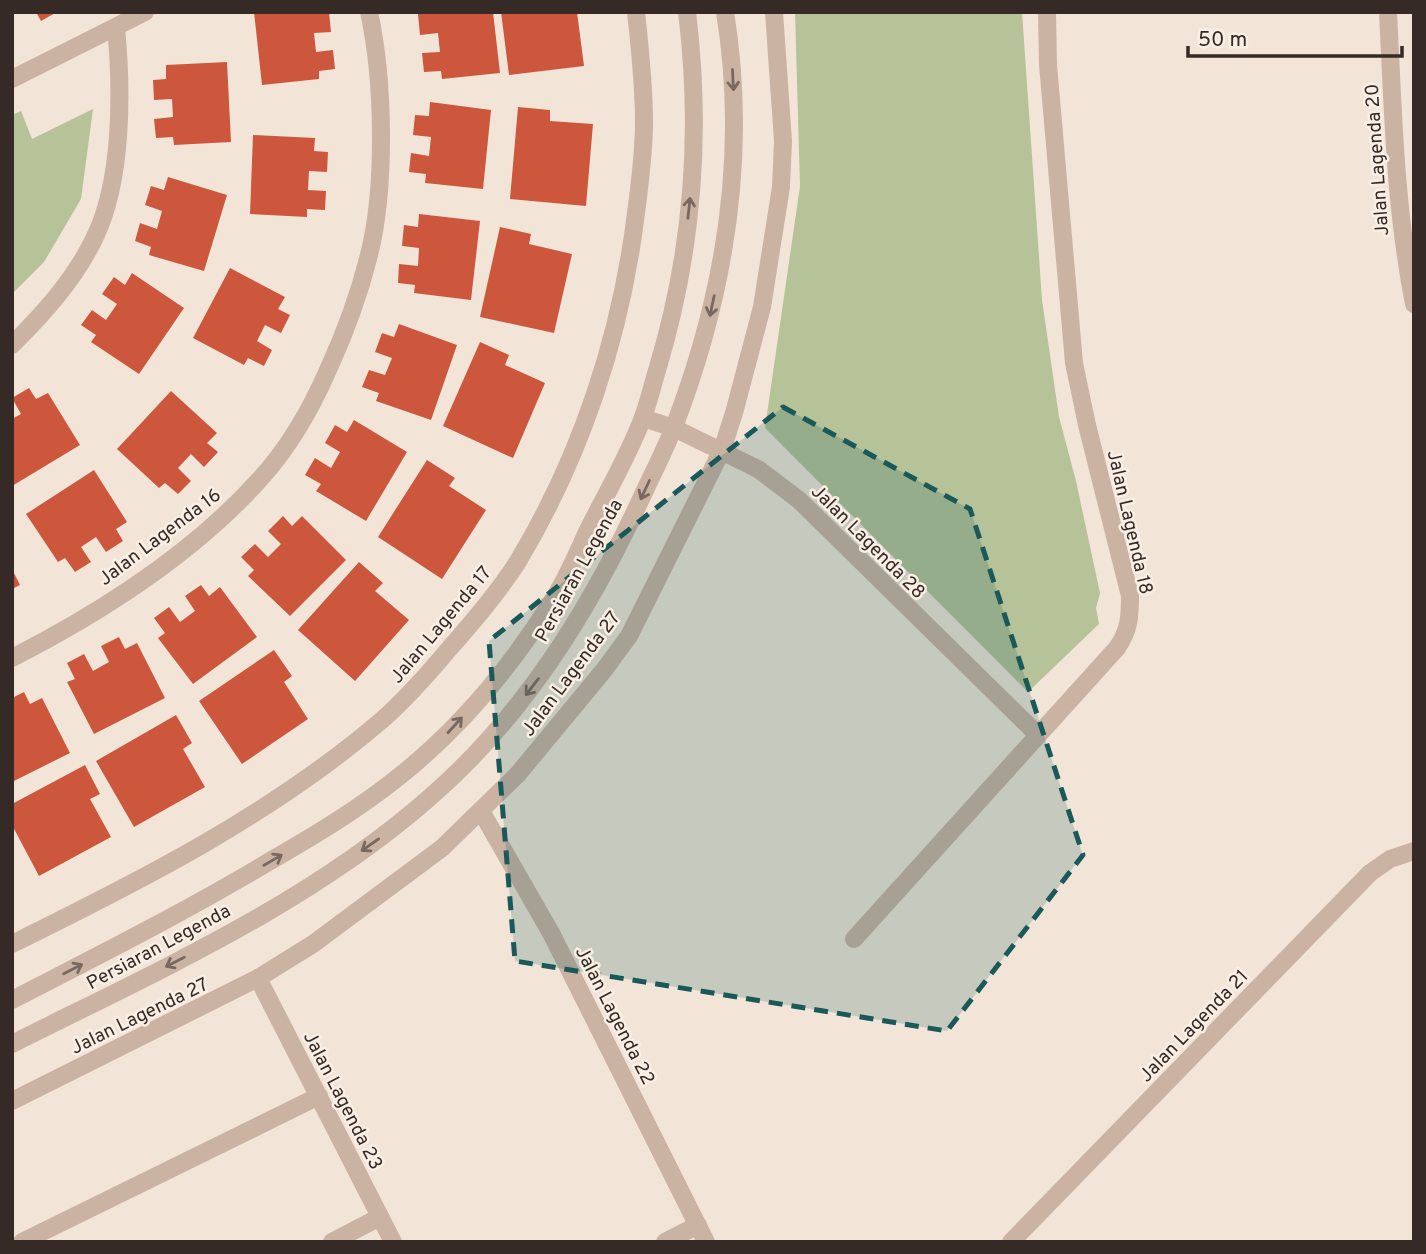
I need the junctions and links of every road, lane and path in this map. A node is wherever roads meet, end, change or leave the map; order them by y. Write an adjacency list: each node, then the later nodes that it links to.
1 (145, 12): 9 (street)
2 (369, 12): 16 (street, Jalan Lagenda 16)
3 (636, 12): 21 (street, Jalan Lagenda 17)
4 (687, 12): 13 (street, Persiaran Legenda, one-way to 4)
5 (725, 12): 14 (street, Persiaran Legenda, one-way to 14)
6 (774, 12): 15 (street, Jalan Lagenda 27)
7 (1047, 12): 17 (street, Jalan Lagenda 18)
8 (1388, 12): 11 (street, Jalan Lagenda 20)
9 (116, 27): 10 (street); 12 (street)
10 (12, 79)
11 (1414, 304)
12 (12, 345)
13 (643, 418): 14 (street, Jalan Lagenda 28); 23 (street, Persiaran Legenda, one-way to 13)
14 (674, 428): 15 (street, Jalan Lagenda 28); 24 (street, Persiaran Legenda, one-way to 24)
15 (722, 450): 17 (street, Jalan Lagenda 28); 18 (street, Jalan Lagenda 27)
16 (12, 658)
17 (1038, 735): 20 (street, Jalan Lagenda 18)
18 (481, 811): 22 (street, Jalan Lagenda 27); 28 (street, Jalan Lagenda 22)
19 (1414, 851): 33 (street, Jalan Lagenda 21)
20 (854, 939)
21 (12, 944)
22 (258, 978): 25 (street, Jalan Lagenda 23); 26 (street, Jalan Lagenda 27)
23 (12, 1000)
24 (12, 1045)
25 (318, 1096): 27 (street, Jalan Lagenda 23); 29 (street)
26 (12, 1101)
27 (380, 1217): 30 (street); 31 (street, Jalan Lagenda 23)
28 (702, 1234): 32 (street)
29 (22, 1242)
30 (332, 1242)
31 (393, 1242)
32 (665, 1242)
33 (1011, 1242)

